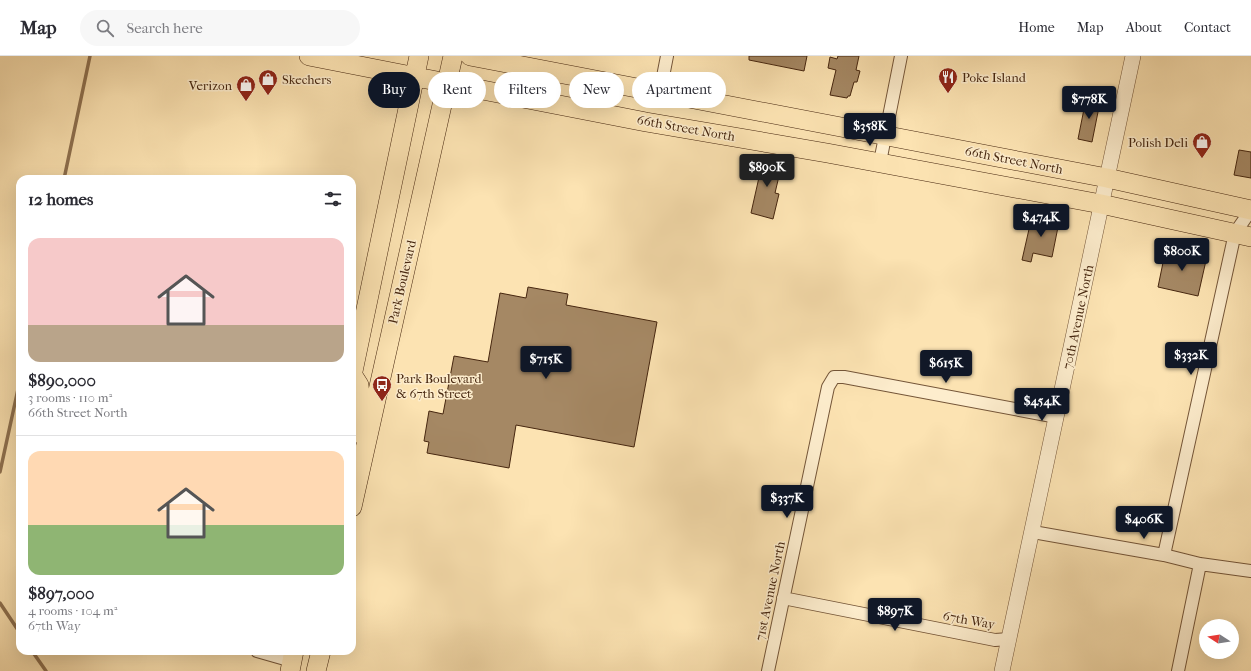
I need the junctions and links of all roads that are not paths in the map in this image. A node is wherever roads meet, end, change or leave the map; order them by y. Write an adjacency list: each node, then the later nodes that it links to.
1 (309, 56): 8 (main road, 66th Street North)
2 (419, 56): 9 (main road)
3 (453, 56): 10 (main road, Park Boulevard)
4 (470, 56): 12 (main road, 66th Street North)
5 (667, 56): 11 (street)
6 (901, 56): 17 (street)
7 (1133, 56): 19 (street, 70th Avenue North)
8 (385, 72)
9 (415, 72)
10 (449, 72)
11 (664, 72)
12 (632, 87)
13 (486, 92): 18 (main road, 66th Street North)
14 (726, 105): 17 (main road, 66th Street North)
15 (407, 108): 23 (main road)
16 (440, 108): 27 (main road, Park Boulevard)
17 (885, 136): 18 (street); 19 (main road, 66th Street North)
18 (880, 162): 20 (main road, 66th Street North)
19 (1107, 178): 20 (street, 70th Avenue North); 21 (main road, 66th Street North)
20 (1102, 204): 22 (main road, 66th Street North); 26 (street, 70th Avenue North)
21 (1251, 210): 22 (street)
22 (1243, 235): 29 (street)
23 (356, 356)
24 (356, 380): 25 (main road)
25 (356, 416)
26 (1057, 417): 28 (street, 70th Avenue North); 32 (street, 71st Avenue North)
27 (357, 461)
28 (1032, 532): 29 (street); 33 (street, 70th Avenue North)
29 (1164, 556): 30 (street)
30 (1200, 564): 31 (street); 40 (street)
31 (1251, 571)
32 (783, 598): 33 (street, 67th Way); 38 (street, 71st Avenue North)
33 (1009, 639): 39 (street, 70th Avenue North)
34 (271, 655): 36 (street)
35 (320, 655): 37 (main road)
36 (292, 661)
37 (316, 671)
38 (768, 671)
39 (1002, 671)
40 (1178, 671)

